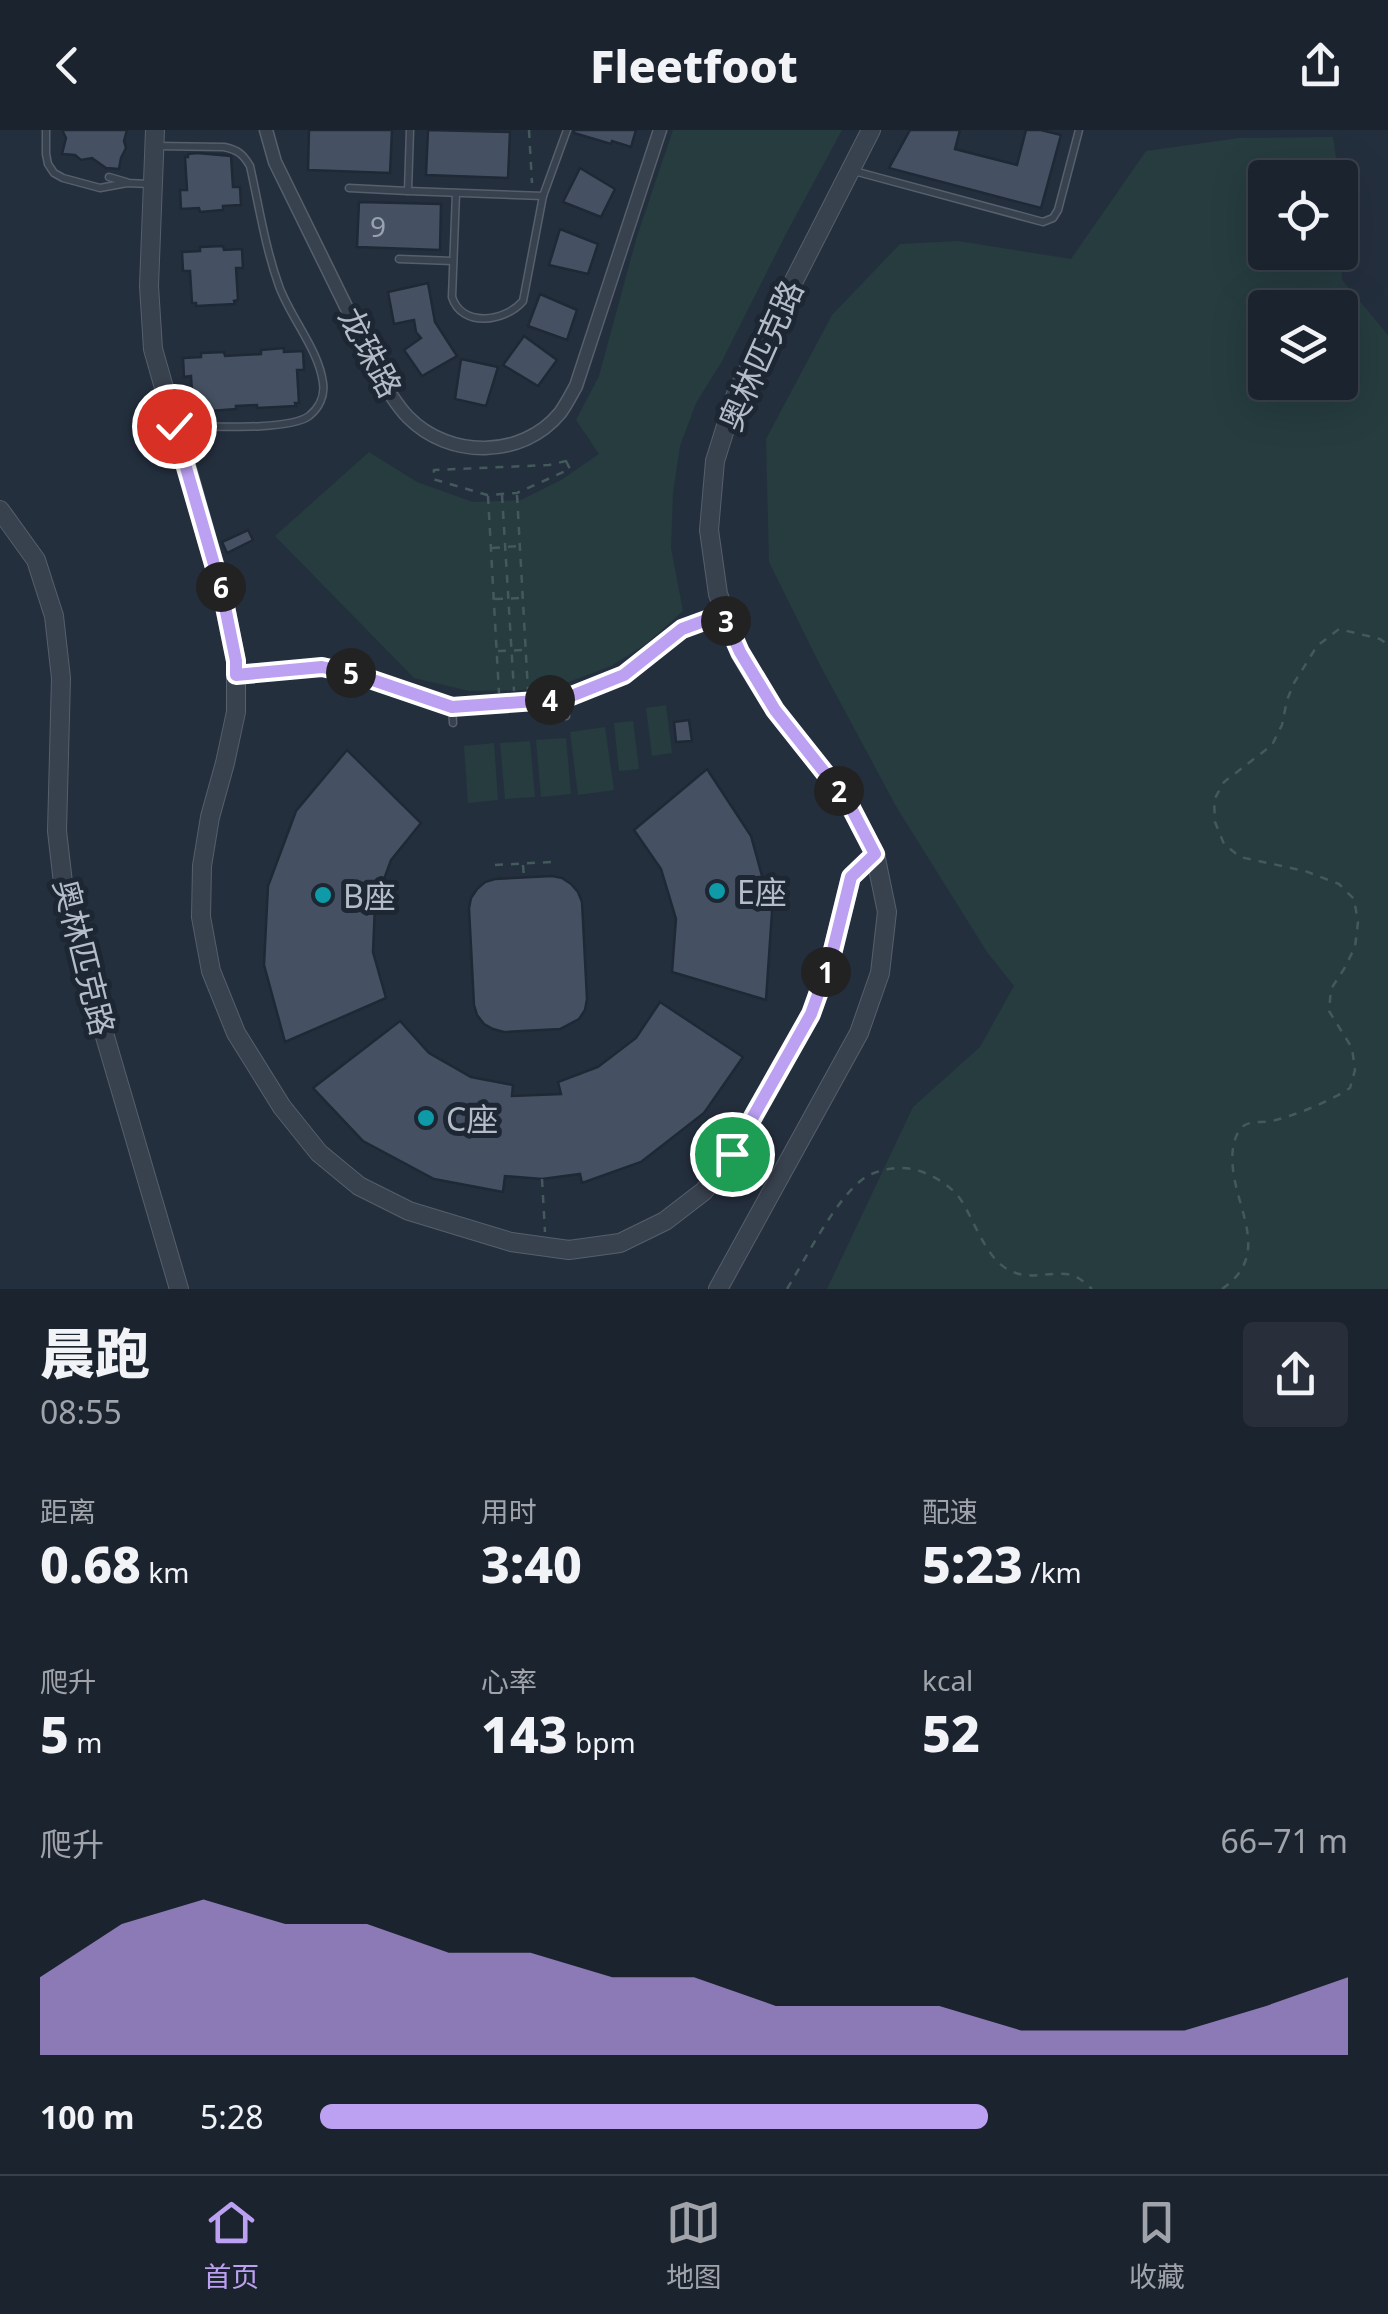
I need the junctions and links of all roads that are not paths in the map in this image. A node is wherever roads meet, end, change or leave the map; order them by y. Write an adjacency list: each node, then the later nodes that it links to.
1 (46, 130): 11 (lane)
2 (266, 130): 5 (street, 龙珠路)
3 (410, 130): 14 (lane)
4 (567, 130): 16 (lane)
5 (660, 130)
6 (870, 130): 9 (street, 奥林匹克路)
7 (1079, 130): 9 (lane)
8 (155, 138): 12 (street); 19 (lane)
9 (850, 170): 25 (street, 奥林匹克路)
10 (109, 177): 11 (lane)
11 (127, 182): 12 (lane)
12 (153, 184): 19 (street)
13 (349, 188): 14 (lane)
14 (408, 190): 15 (lane)
15 (456, 192): 16 (lane); 18 (lane)
16 (543, 196): 18 (lane)
17 (399, 259): 18 (lane)
18 (452, 261)
19 (174, 426): 21 (street)
20 (2, 514): 26 (street, 奥林匹克路)
21 (236, 675): 22 (lane); 25 (street)
22 (452, 707): 23 (lane); 24 (lane)
23 (566, 716)
24 (453, 723)
25 (875, 854): 27 (street, 奥林匹克路)
26 (178, 1289)
27 (718, 1289)

